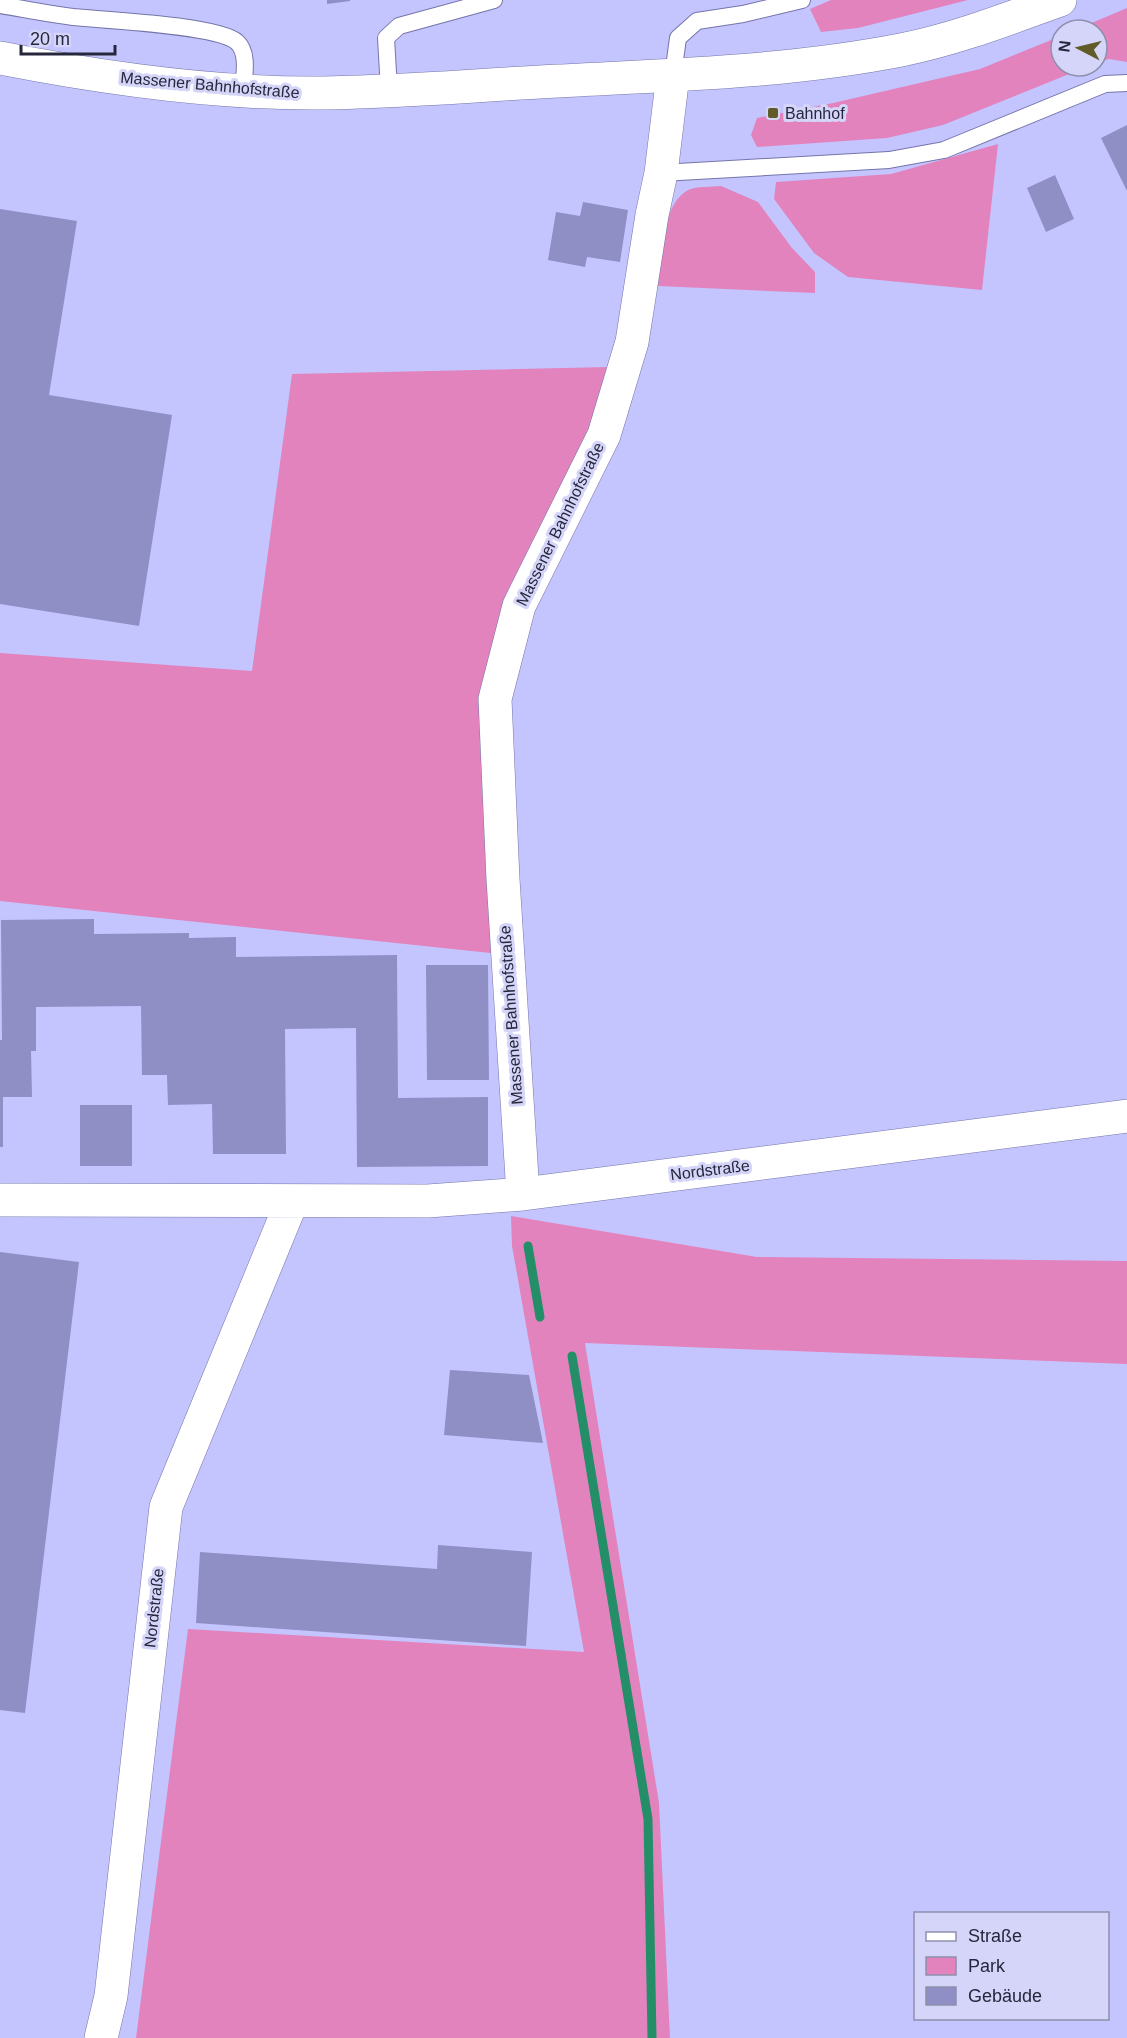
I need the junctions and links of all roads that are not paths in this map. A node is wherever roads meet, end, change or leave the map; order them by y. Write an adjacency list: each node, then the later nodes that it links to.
1 (494, 0): 10 (lane)
2 (802, 0): 5 (lane)
3 (1060, 0): 7 (street, Massener Bahnhofstraße)
4 (0, 5): 9 (lane)
5 (740, 7): 7 (lane)
6 (0, 57): 9 (street, Massener Bahnhofstraße)
7 (673, 75): 10 (street, Massener Bahnhofstraße); 11 (street, Massener Bahnhofstraße)
8 (1127, 83): 11 (lane)
9 (243, 90): 10 (street, Massener Bahnhofstraße)
10 (388, 90)
11 (661, 173): 13 (street, Massener Bahnhofstraße)
12 (1127, 1116): 13 (street, Nordstraße)
13 (523, 1194): 15 (street, Nordstraße)
14 (0, 1200): 15 (street, Nordstraße)
15 (292, 1201): 16 (street, Nordstraße)
16 (101, 2038)

